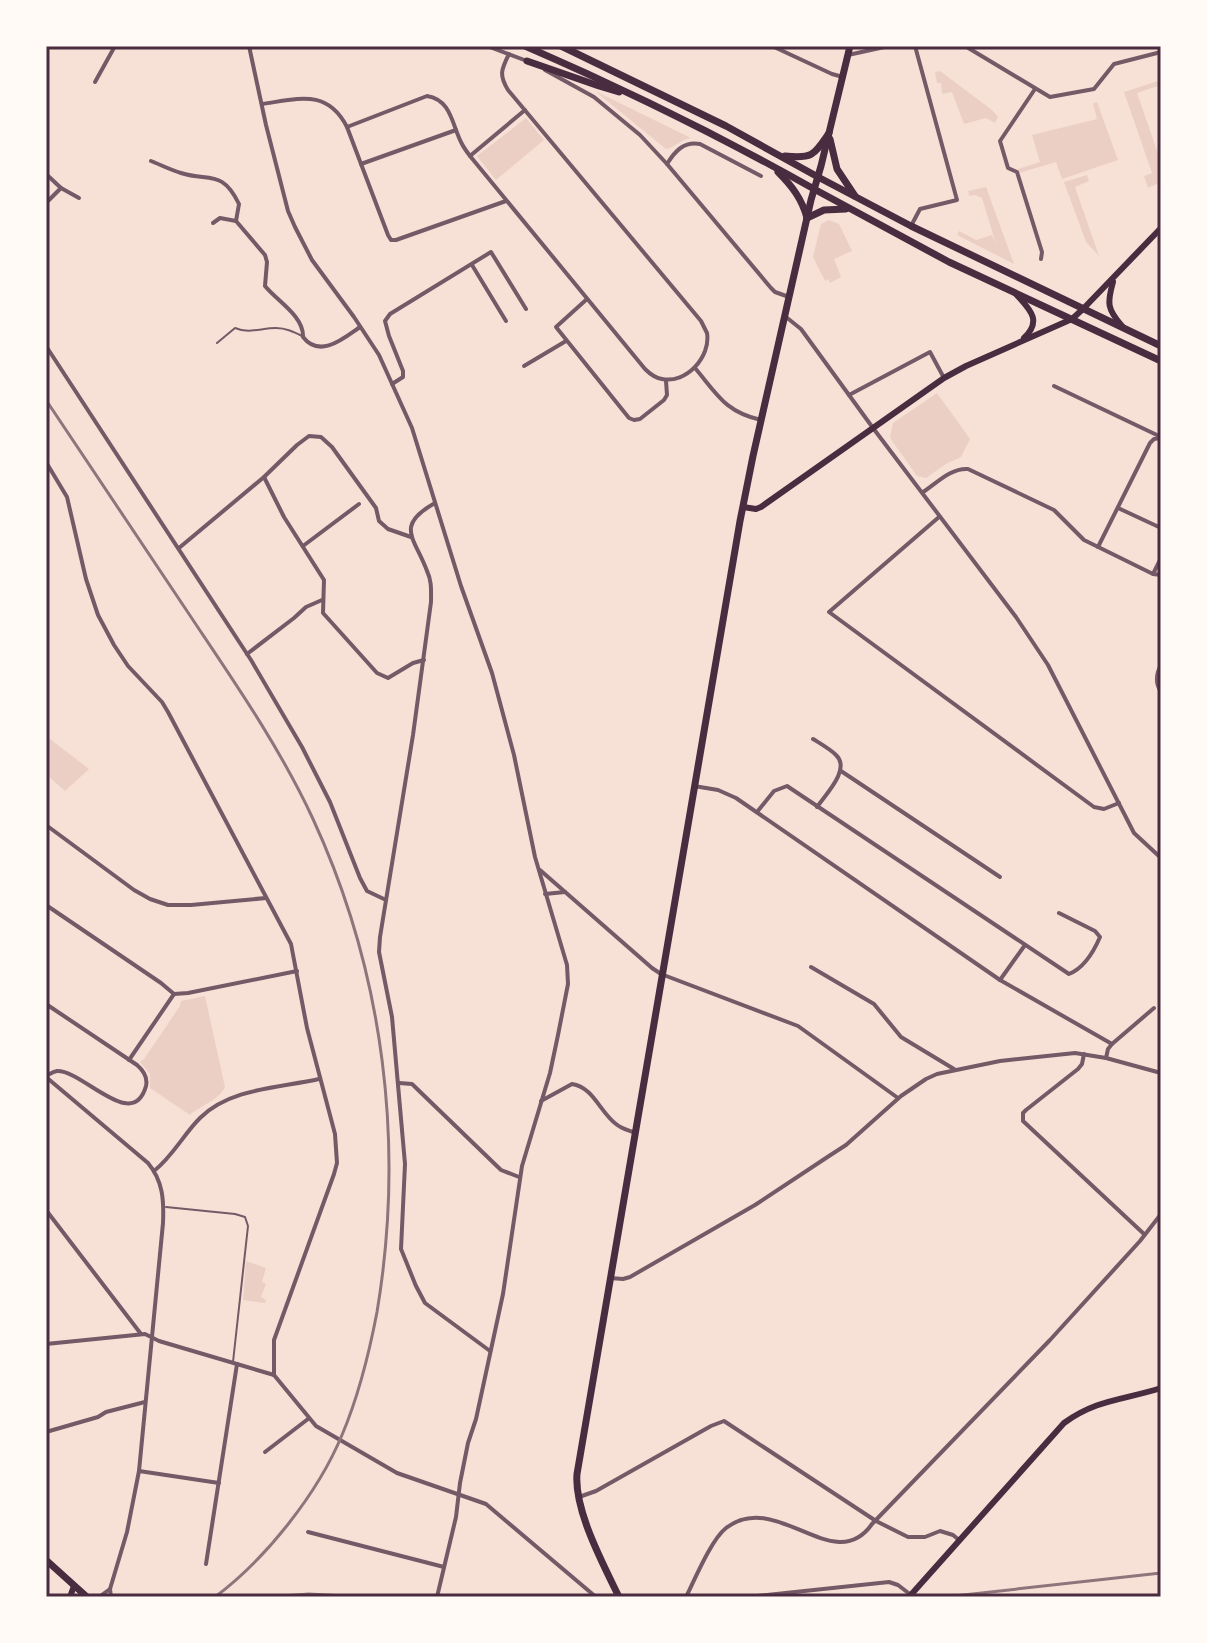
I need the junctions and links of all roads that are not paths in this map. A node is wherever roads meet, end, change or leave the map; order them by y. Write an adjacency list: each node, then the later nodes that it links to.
1 (115, 46): 15 (street)
2 (249, 46): 18 (street)
3 (487, 46): 12 (street)
4 (525, 46): 17 (main road)
5 (561, 46): 24 (main road)
6 (772, 46): 14 (street)
7 (889, 46): 10 (street)
8 (915, 46): 42 (street)
9 (965, 46): 16 (street)
10 (849, 50): 14 (main road)
11 (1161, 52): 16 (street)
12 (509, 54): 13 (street); 19 (street)
13 (527, 61): 17 (main road); 27 (street)
14 (843, 77): 22 (main road)
15 (95, 82)
16 (1035, 89): 44 (street)
17 (637, 96): 28 (main road)
18 (262, 104): 20 (street); 55 (street)
19 (525, 110): 23 (street); 65 (street)
20 (347, 127): 21 (street); 26 (street)
21 (456, 130): 23 (street); 26 (street)
22 (829, 133): 24 (main road); 31 (main road); 35 (main road)
23 (470, 156): 36 (street)
24 (782, 156): 31 (main road)
25 (151, 161): 40 (street)
26 (361, 164): 36 (street)
27 (667, 164): 30 (street); 48 (street)
28 (771, 165): 33 (main road); 39 (main road)
29 (46, 174): 32 (street)
30 (761, 176)
31 (818, 177): 33 (main road); 35 (main road)
32 (61, 188): 34 (street); 37 (street)
33 (814, 189): 38 (main road); 39 (main road)
34 (79, 198)
35 (858, 199): 42 (main road)
36 (507, 201): 49 (street)
37 (46, 203)
38 (848, 209): 39 (main road); 47 (main road)
39 (807, 218): 48 (main road)
40 (236, 221): 41 (street); 57 (street)
41 (213, 223)
42 (911, 226): 51 (main road)
43 (1161, 228): 46 (main road)
44 (1041, 259)
45 (471, 264): 50 (street); 54 (street); 68 (street)
46 (1114, 278): 51 (main road); 56 (main road)
47 (1015, 293): 53 (main road); 60 (main road)
48 (789, 297): 52 (main road)
49 (587, 299): 58 (street); 67 (street)
50 (526, 309)
51 (1083, 309): 53 (main road); 56 (main road)
52 (785, 316): 70 (street); 71 (main road)
53 (1072, 319): 60 (main road); 63 (main road)
54 (506, 321)
55 (360, 327): 57 (street); 68 (street)
56 (1125, 329): 62 (main road)
57 (303, 337): 59 (lane)
58 (566, 341): 64 (street); 67 (street)
59 (217, 343)
60 (1019, 343): 66 (main road)
61 (46, 346): 86 (street)
62 (1161, 346)
63 (1161, 361)
64 (524, 366)
65 (695, 368): 67 (street); 71 (street)
66 (944, 378): 70 (street); 72 (main road)
67 (666, 380)
68 (392, 384): 77 (street)
69 (1054, 386): 73 (street)
70 (849, 395): 72 (street)
71 (761, 420): 79 (main road)
72 (873, 428): 76 (street); 79 (main road)
73 (1161, 438): 80 (street)
74 (46, 462): 107 (street)
75 (264, 477): 83 (street); 84 (street); 86 (street)
76 (923, 492): 81 (street); 85 (street)
77 (435, 503): 83 (street); 103 (street)
78 (359, 504): 84 (street)
79 (743, 507): 97 (main road)
80 (1118, 508): 82 (street); 85 (street)
81 (939, 517): 98 (street); 98 (street)
82 (1161, 528)
83 (411, 537): 92 (street)
84 (303, 546): 90 (street)
85 (1098, 547): 88 (street)
86 (179, 548): 91 (street)
87 (1161, 558): 88 (street)
88 (1153, 574): 89 (street)
89 (1161, 575)
90 (322, 600): 91 (street); 92 (street)
91 (247, 654): 108 (street)
92 (424, 660): 108 (street)
93 (1161, 665): 94 (street)
94 (1161, 692)
95 (813, 739): 96 (street)
96 (841, 771): 99 (street); 104 (street)
97 (694, 786): 100 (street); 114 (main road)
98 (1119, 803): 102 (street)
99 (817, 807): 100 (street); 111 (street)
100 (757, 812): 115 (street)
101 (46, 825): 107 (street)
102 (1161, 858)
103 (539, 869): 105 (street); 106 (street)
104 (1000, 877)
105 (565, 892): 106 (street); 114 (street)
106 (545, 894): 129 (street)
107 (266, 898): 113 (street)
108 (386, 900): 127 (street)
109 (46, 905): 116 (street)
110 (1059, 913): 111 (street)
111 (1025, 945): 115 (street)
112 (811, 967): 123 (street)
113 (297, 971): 116 (street); 126 (street)
114 (661, 974): 128 (street); 130 (main road)
115 (1000, 980): 119 (street)
116 (174, 994): 122 (street)
117 (46, 1004): 122 (street)
118 (1154, 1008): 119 (street)
119 (1112, 1044): 121 (street)
120 (1084, 1054): 121 (street); 123 (street); 136 (street)
121 (1106, 1058): 124 (street)
122 (129, 1060): 125 (street)
123 (954, 1069): 128 (street)
124 (1161, 1073)
125 (46, 1077): 131 (street)
126 (319, 1079): 131 (street); 143 (street)
127 (399, 1083): 132 (street); 141 (street)
128 (898, 1098): 137 (street)
129 (541, 1101): 130 (street); 132 (street)
130 (635, 1133): 137 (main road)
131 (154, 1171): 133 (street)
132 (519, 1177): 141 (street)
133 (164, 1207): 139 (street); 142 (lane)
134 (46, 1210): 138 (street)
135 (1161, 1214): 136 (street)
136 (1144, 1234): 153 (street)
137 (610, 1278): 152 (main road)
138 (141, 1334): 139 (street); 140 (street)
139 (150, 1338): 142 (street); 145 (street)
140 (46, 1344)
141 (490, 1351): 151 (street)
142 (235, 1364): 143 (street); 150 (street)
143 (274, 1375): 146 (street)
144 (1161, 1388): 155 (main road)
145 (145, 1402): 147 (street); 149 (street)
146 (308, 1419): 148 (street); 151 (street)
147 (46, 1432)
148 (265, 1452)
149 (139, 1471): 150 (street); 160 (street)
150 (219, 1483): 157 (street)
151 (459, 1494): 158 (street); 167 (street)
152 (579, 1497): 153 (street); 168 (main road)
153 (876, 1521): 155 (street); 169 (street)
154 (308, 1532): 158 (street)
155 (959, 1540): 162 (main road)
156 (46, 1560): 159 (main road)
157 (206, 1564)
158 (444, 1567): 161 (street)
159 (74, 1586): 163 (main road); 164 (main road)
160 (110, 1589): 165 (street); 166 (street)
161 (437, 1594)
162 (910, 1596): 170 (street)
163 (70, 1597)
164 (87, 1597)
165 (99, 1597)
166 (111, 1597)
167 (596, 1597)
168 (619, 1597)
169 (686, 1597)
170 (748, 1597)

